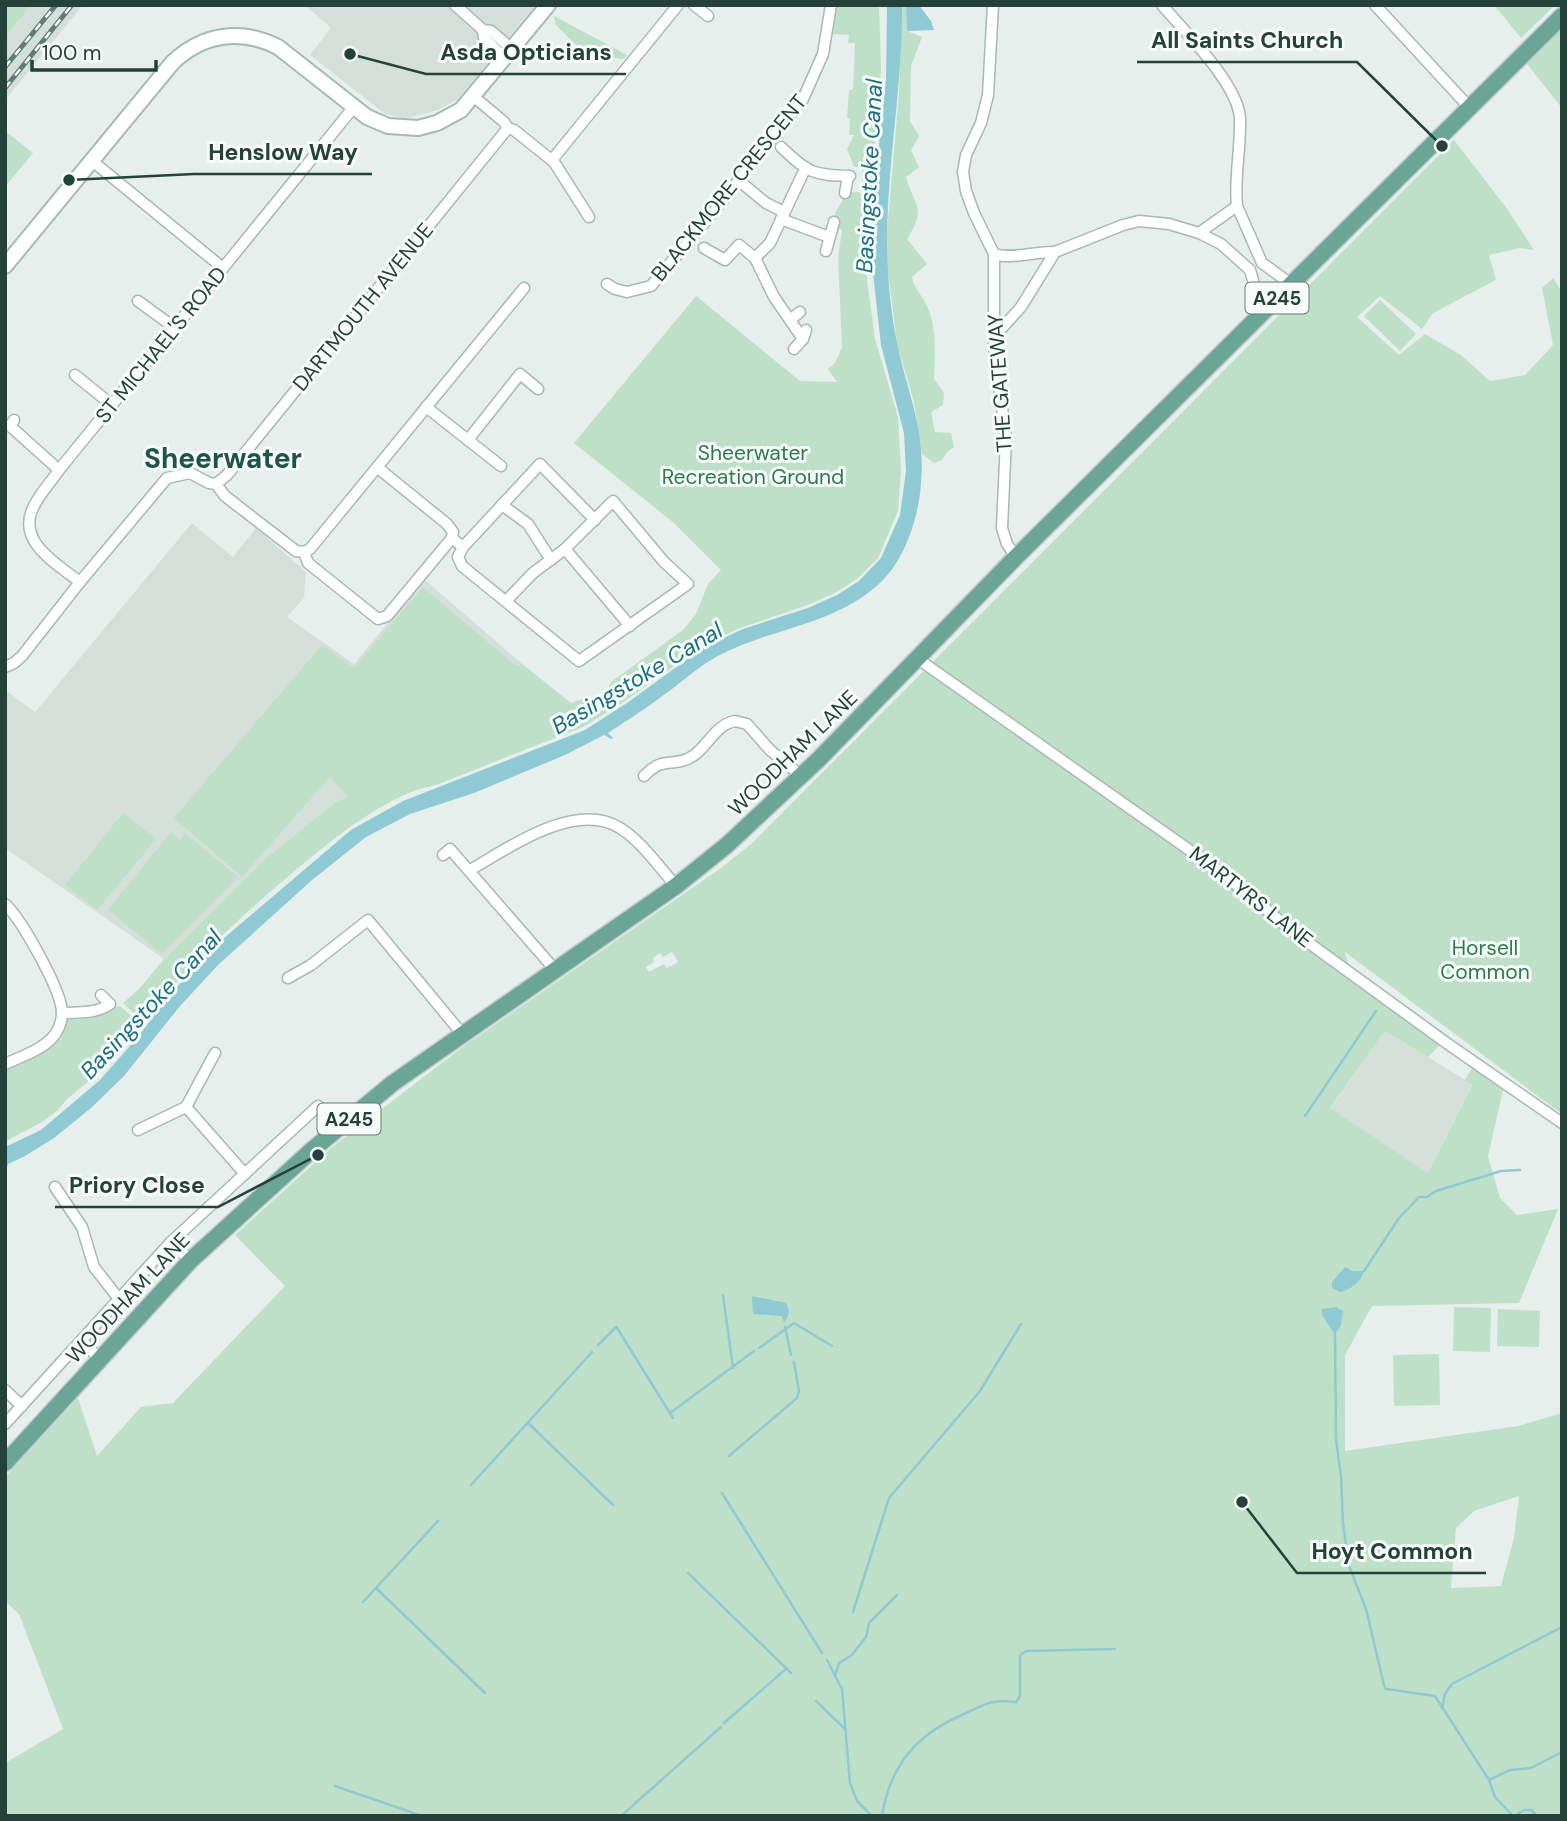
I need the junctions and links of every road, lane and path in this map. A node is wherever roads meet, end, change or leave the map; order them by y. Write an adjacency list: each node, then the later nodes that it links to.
1 (455, 5): 11 (street)
2 (548, 5): 11 (street)
3 (678, 5): 18 (street)
4 (694, 5): 9 (street)
5 (831, 5): 20 (street, BLACKMORE CRESCENT)
6 (993, 5): 31 (street, THE GATEWAY)
7 (1162, 5): 22 (street)
8 (1375, 5): 13 (street)
9 (708, 16)
10 (1562, 16): 13 (main road, WOODHAM LANE / A245)
11 (509, 54): 12 (street)
12 (473, 96): 14 (street); 15 (street)
13 (1469, 107): 38 (main road, WOODHAM LANE / A245)
14 (353, 108): 17 (street); 35 (street, ST MICHAEL'S ROAD)
15 (508, 128): 18 (street); 56 (street, DARTMOUTH AVENUE)
16 (781, 147): 19 (street)
17 (91, 160): 34 (street); 35 (street)
18 (553, 161): 24 (street)
19 (805, 169): 21 (street); 23 (street)
20 (738, 180): 23 (street); 37 (street, BLACKMORE CRESCENT)
21 (845, 193)
22 (1237, 206): 26 (street); 33 (street)
23 (783, 215): 27 (street); 32 (street)
24 (589, 217)
25 (834, 222): 27 (street)
26 (1199, 233): 30 (street); 36 (street)
27 (829, 237): 29 (street)
28 (704, 248): 32 (street)
29 (826, 251)
30 (1055, 252): 31 (street); 45 (street)
31 (994, 254): 45 (street, THE GATEWAY)
32 (755, 258): 43 (street)
33 (1262, 263): 36 (street); 38 (street)
34 (5, 266)
35 (223, 268): 44 (street, ST MICHAEL'S ROAD)
36 (1251, 272): 41 (street)
37 (607, 284)
38 (1291, 284): 41 (main road, WOODHAM LANE / A245)
39 (524, 288): 50 (street)
40 (138, 301): 44 (street)
41 (1267, 308): 63 (main road, WOODHAM LANE / A245)
42 (800, 312): 43 (street)
43 (790, 320): 46 (street)
44 (175, 328): 49 (street, ST MICHAEL'S ROAD)
45 (994, 337): 63 (street, THE GATEWAY)
46 (794, 349)
47 (75, 375): 49 (street)
48 (538, 389): 52 (street)
49 (112, 405): 55 (street, ST MICHAEL'S ROAD)
50 (426, 407): 52 (street); 54 (street)
51 (15, 420): 55 (street)
52 (468, 440): 53 (street)
53 (502, 466)
54 (378, 468): 59 (street); 62 (street)
55 (59, 470): 65 (street, ST MICHAEL'S ROAD)
56 (216, 484): 62 (street); 65 (street)
57 (502, 505): 58 (street); 60 (street); 64 (street)
58 (595, 520): 61 (street); 67 (street)
59 (452, 538): 60 (street); 62 (street)
60 (464, 547): 66 (street)
61 (565, 549): 64 (street); 67 (street)
62 (304, 552)
63 (1016, 557): 68 (main road, WOODHAM LANE / A245)
64 (551, 560): 66 (street)
65 (80, 582): 69 (street)
66 (506, 601): 67 (street)
67 (630, 626)
68 (914, 663): 71 (main road, WOODHAM LANE / A245); 84 (street, MARTYRS LANE)
69 (5, 667)
70 (644, 776): 71 (street)
71 (801, 776): 74 (main road, WOODHAM LANE / A245)
72 (443, 855): 73 (street)
73 (470, 870): 74 (street); 76 (street)
74 (676, 886): 76 (main road, WOODHAM LANE / A245)
75 (5, 904): 79 (street)
76 (556, 971): 80 (main road, WOODHAM LANE / A245)
77 (288, 978): 80 (street)
78 (101, 995): 79 (street)
79 (62, 1013): 82 (street)
80 (463, 1035): 85 (main road, WOODHAM LANE / A245)
81 (215, 1053): 83 (street)
82 (5, 1064)
83 (186, 1107): 86 (street); 87 (street)
84 (1562, 1123)
85 (340, 1126): 87 (street); 90 (main road, WOODHAM LANE / A245)
86 (138, 1130)
87 (245, 1174): 89 (street)
88 (55, 1187): 91 (street)
89 (170, 1243): 90 (street); 91 (street)
90 (191, 1260): 93 (main road, WOODHAM LANE / A245)
91 (119, 1299): 92 (street)
92 (82, 1341): 93 (street); 95 (street)
93 (100, 1359): 97 (main road, WOODHAM LANE / A245)
94 (5, 1390): 95 (street)
95 (22, 1406): 96 (street)
96 (5, 1424)
97 (5, 1463)

